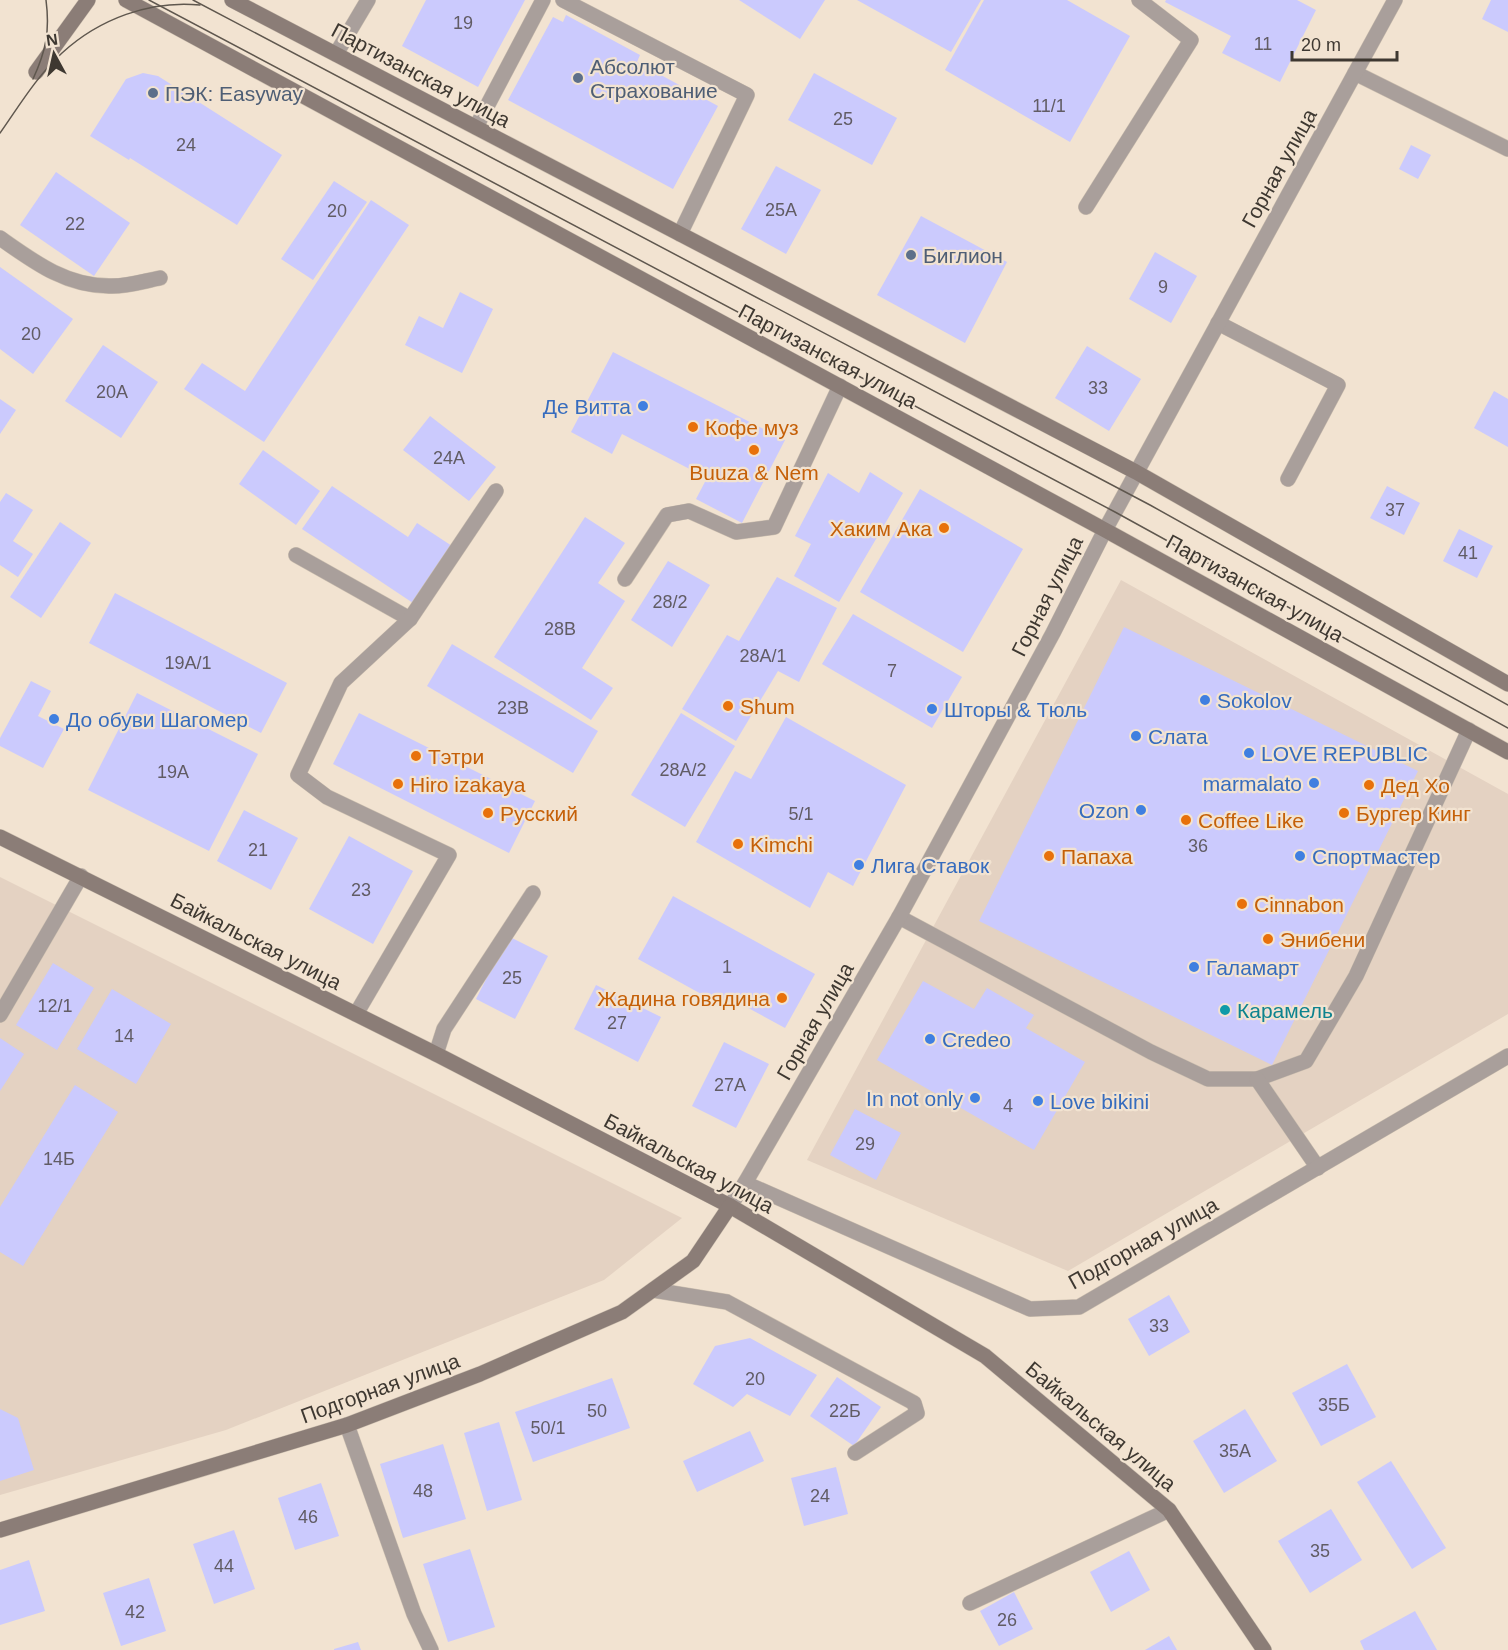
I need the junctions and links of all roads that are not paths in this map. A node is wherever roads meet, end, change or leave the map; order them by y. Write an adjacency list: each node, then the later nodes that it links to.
1 (87, 0): 10 (street)
2 (126, 0): 19 (street, Партизанская улица)
3 (232, 0): 9 (street, Партизанская улица)
4 (369, 0): 9 (street)
5 (543, 0): 12 (street)
6 (563, 0): 15 (street)
7 (1139, 0): 14 (street)
8 (1395, 0): 11 (street, Горная улица)
9 (336, 54): 12 (street, Партизанская улица)
10 (36, 72)
11 (1355, 73): 13 (street); 18 (street, Горная улица)
12 (476, 127): 15 (street, Партизанская улица)
13 (1508, 149)
14 (1086, 207)
15 (680, 234): 20 (street, Партизанская улица)
16 (0, 238): 17 (street)
17 (160, 278)
18 (1218, 323): 20 (street, Горная улица); 21 (street)
19 (840, 386): 23 (street, Партизанская улица); 25 (street)
20 (1136, 472): 23 (street, Горная улица); 27 (street, Партизанская улица)
21 (1288, 479)
22 (496, 491): 26 (street)
23 (1105, 530): 28 (street, Партизанская улица); 33 (street, Горная улица)
24 (296, 555): 26 (street)
25 (625, 579)
26 (410, 619): 34 (street)
27 (1508, 684)
28 (1469, 730): 29 (street, Партизанская улица); 38 (street)
29 (1508, 752)
30 (0, 837): 31 (street, Байкальская улица)
31 (81, 876): 34 (street, Байкальская улица); 35 (street)
32 (533, 893): 36 (street)
33 (899, 917): 38 (street); 40 (street, Горная улица)
34 (356, 1014): 36 (street, Байкальская улица)
35 (0, 1015)
36 (436, 1054): 41 (street, Байкальская улица)
37 (1508, 1056): 39 (street, Подгорная улица)
38 (1257, 1079): 39 (street)
39 (1317, 1168): 40 (street, Подгорная улица)
40 (745, 1183): 41 (street, Горная улица)
41 (730, 1206): 42 (street, Подгорная улица); 45 (street, Байкальская улица)
42 (653, 1290): 43 (street, Подгорная улица); 44 (street)
43 (347, 1425): 46 (street, Подгорная улица); 48 (street)
44 (855, 1453)
45 (1168, 1510): 47 (street); 49 (street, Байкальская улица)
46 (0, 1530)
47 (970, 1603)
48 (431, 1650)
49 (1264, 1650)

